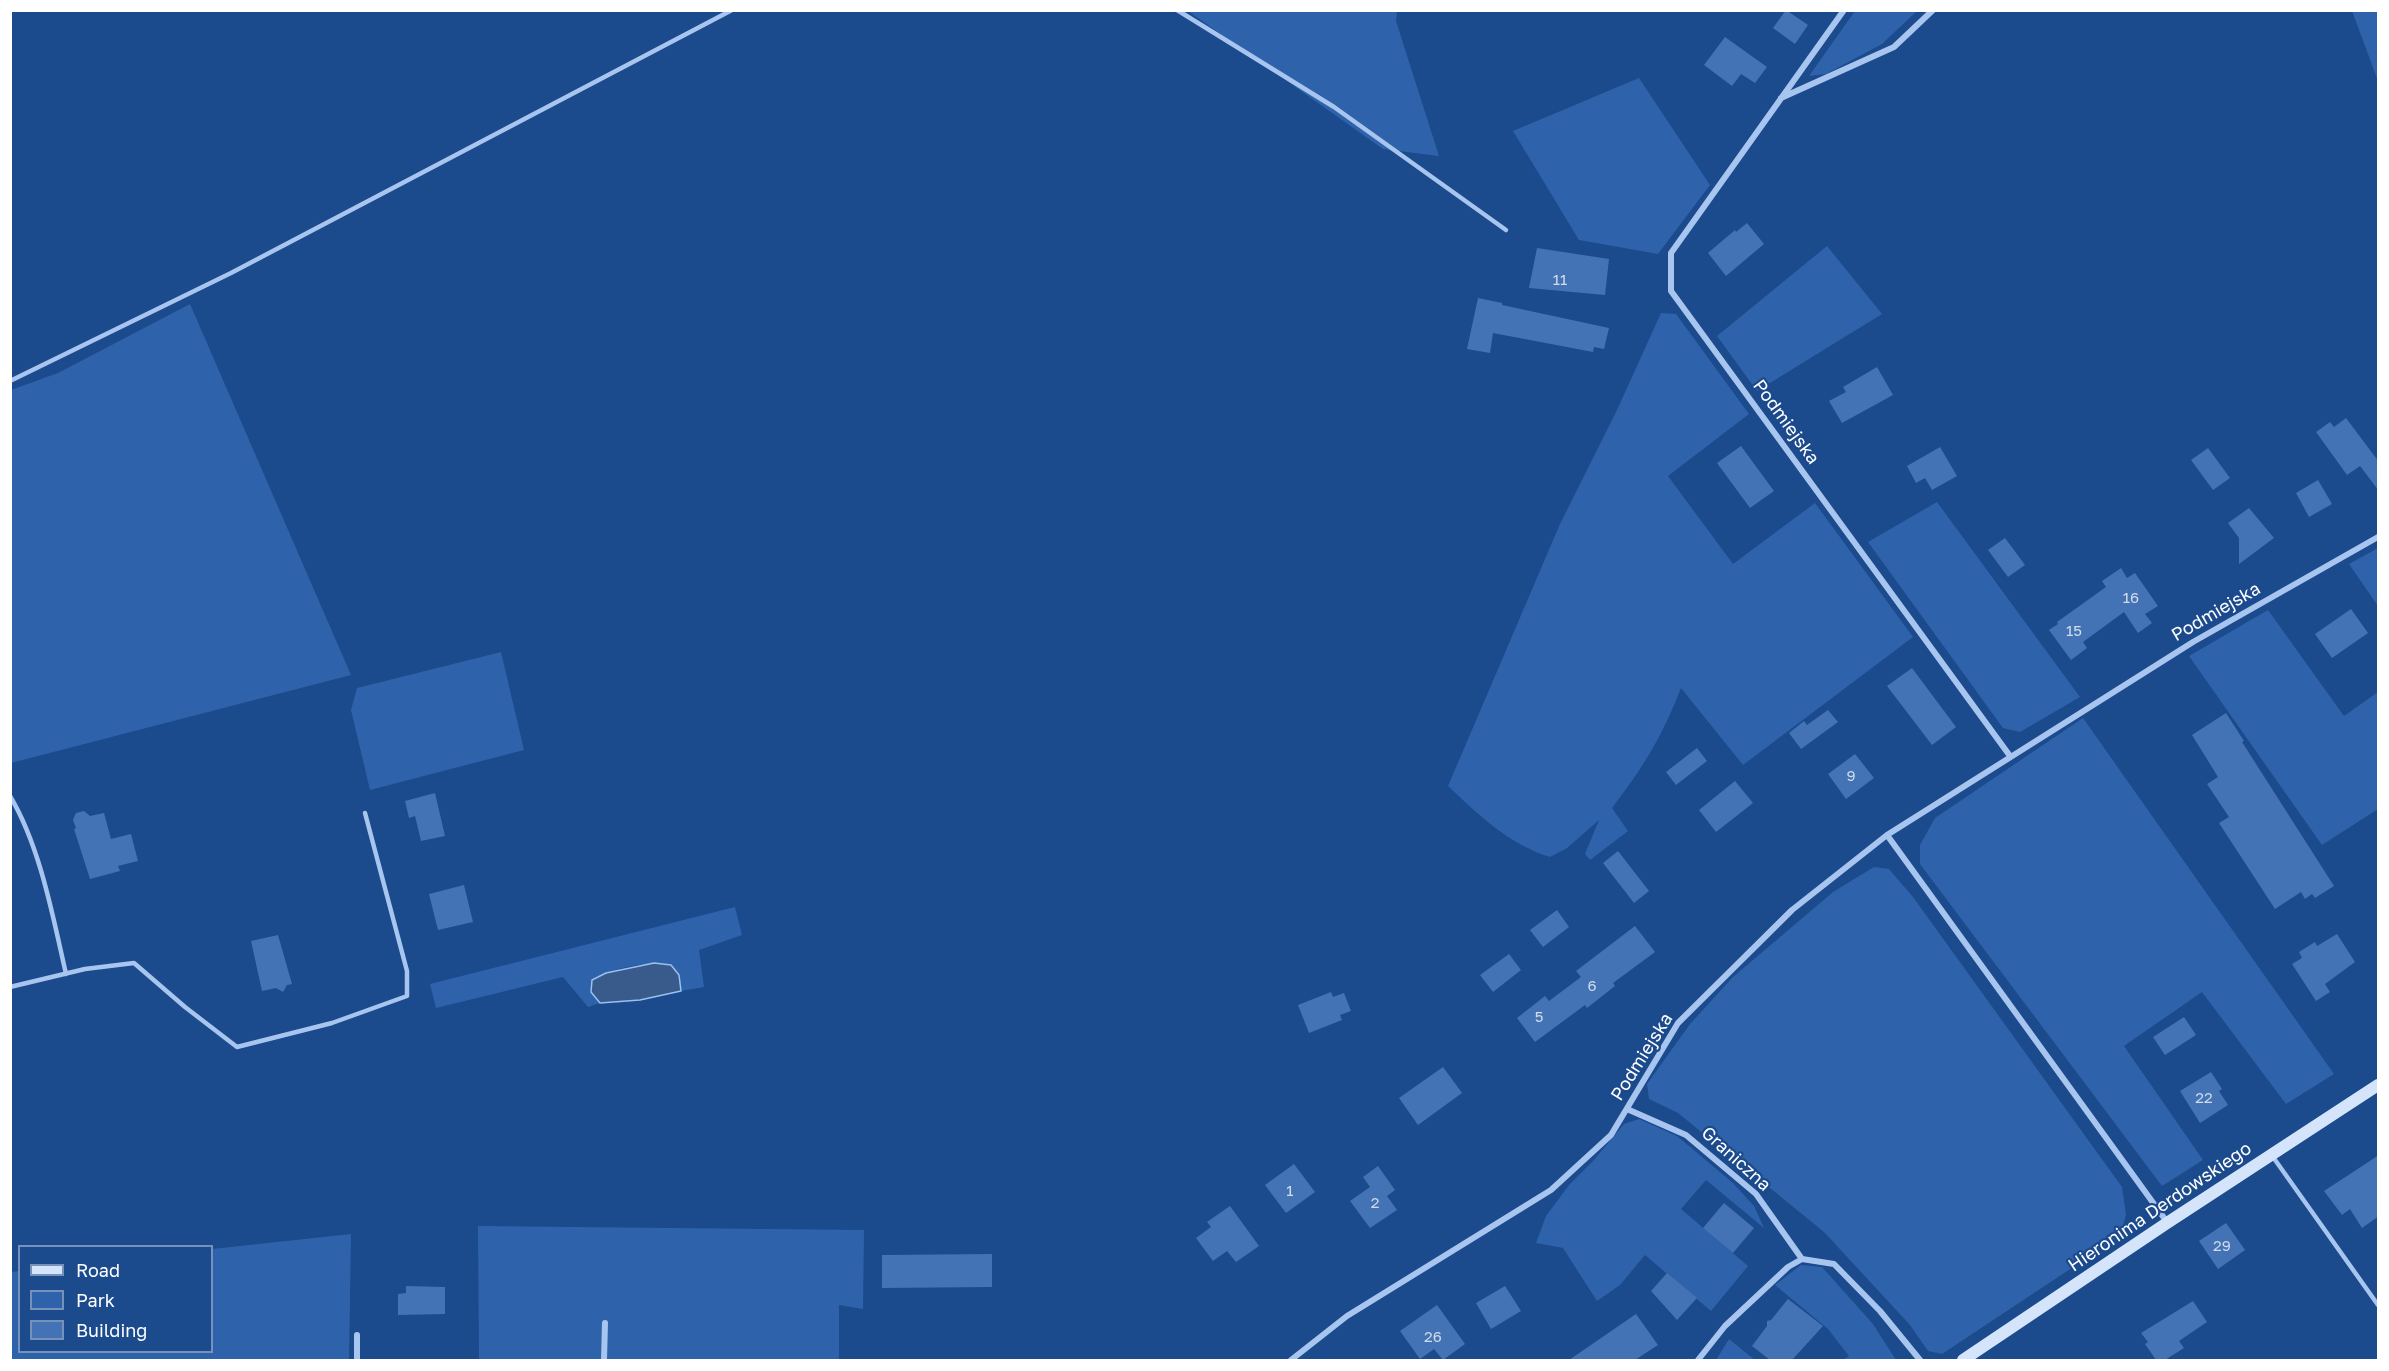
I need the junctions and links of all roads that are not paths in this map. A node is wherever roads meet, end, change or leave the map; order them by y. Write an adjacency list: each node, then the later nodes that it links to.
1 (732, 10): 7 (lane)
2 (1177, 10): 6 (lane)
3 (1844, 10): 5 (street, Podmiejska)
4 (1933, 10): 5 (street, Podmiejska)
5 (1781, 98): 9 (street, Podmiejska)
6 (1506, 230)
7 (10, 381)
8 (2379, 537): 9 (street, Podmiejska)
9 (2010, 756): 12 (street, Podmiejska)
10 (10, 796): 13 (lane)
11 (366, 813): 13 (lane)
12 (1887, 835): 16 (street, Podmiejska); 18 (street)
13 (66, 974): 14 (lane)
14 (10, 987)
15 (2379, 1085): 17 (street, Hieronima Derdowskiego)
16 (1627, 1108): 19 (street, Graniczna); 25 (street, Podmiejska)
17 (2271, 1155): 18 (street, Hieronima Derdowskiego); 20 (lane)
18 (2168, 1223): 28 (street, Hieronima Derdowskiego)
19 (1802, 1259): 26 (street); 27 (street)
20 (2379, 1305)
21 (605, 1323): 24 (street)
22 (357, 1335): 23 (street)
23 (357, 1360)
24 (604, 1360)
25 (1291, 1360)
26 (1698, 1360)
27 (1920, 1360)
28 (1963, 1360)

